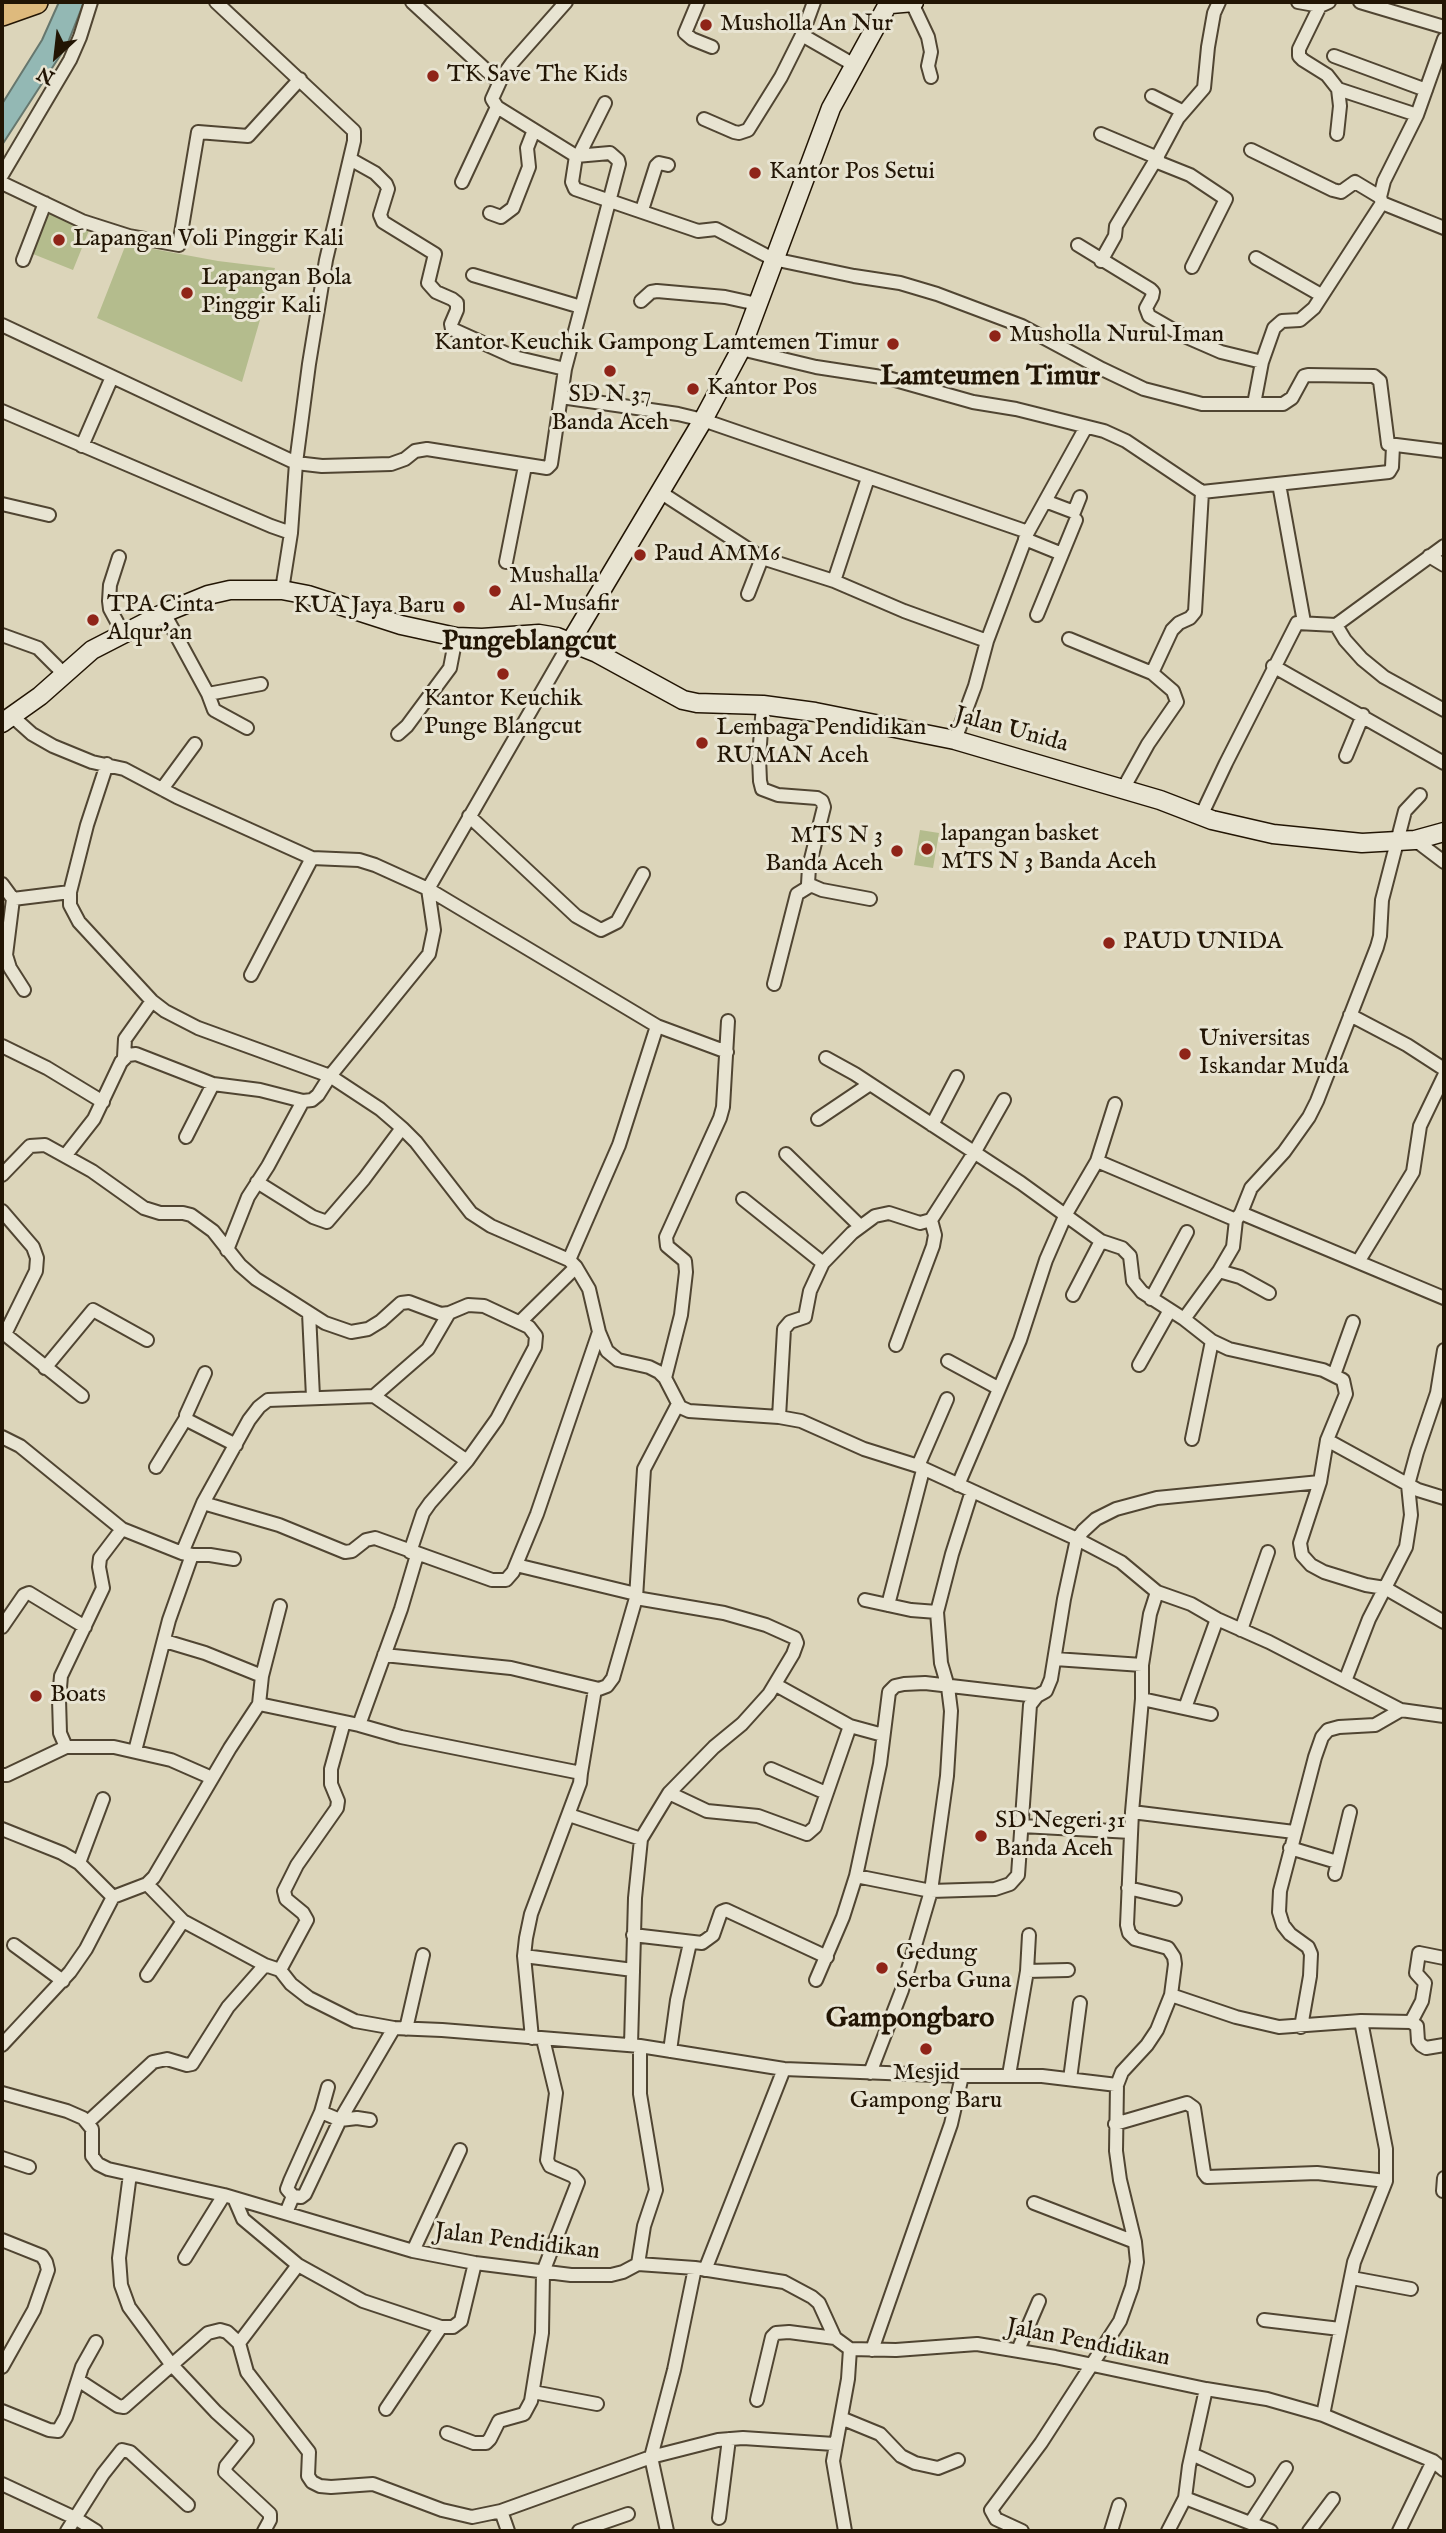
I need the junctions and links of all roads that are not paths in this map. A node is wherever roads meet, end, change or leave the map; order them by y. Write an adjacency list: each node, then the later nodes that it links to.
1 (91, 2): 39 (street)
2 (216, 2): 21 (street)
3 (412, 2): 22 (street)
4 (566, 2): 22 (street)
5 (698, 2): 17 (street)
6 (814, 2): 15 (street)
7 (905, 2): 19 (street); 20 (street)
8 (1219, 2): 28 (street)
9 (1298, 2): 12 (street)
10 (1360, 2): 14 (street)
11 (31, 3): 13 (highway)
12 (1325, 4): 23 (street)
13 (2, 14)
14 (1444, 27)
15 (802, 35): 19 (street); 30 (street)
16 (1444, 39): 24 (street)
17 (712, 47)
18 (1334, 56): 24 (street)
19 (856, 66): 50 (street)
20 (931, 77)
21 (300, 79): 36 (street); 44 (street)
22 (499, 82): 27 (street)
23 (1338, 89): 29 (street); 33 (street)
24 (1426, 90): 29 (street)
25 (1152, 96): 28 (street)
26 (605, 103): 35 (street)
27 (496, 107): 31 (street); 40 (street)
28 (1182, 111): 37 (street)
29 (1416, 115): 43 (street)
30 (704, 119)
31 (534, 130): 35 (street); 46 (street)
32 (1101, 134): 37 (street)
33 (1337, 134)
34 (1251, 150): 43 (street)
35 (577, 155): 42 (street); 42 (street)
36 (350, 159): 62 (street); 72 (street)
37 (1156, 160): 52 (street); 53 (street)
38 (668, 165): 45 (street)
39 (2, 175)
40 (462, 182)
41 (2, 183): 44 (street)
42 (610, 200): 45 (street); 58 (street)
43 (1381, 200): 47 (street); 55 (street)
44 (45, 203): 51 (street)
45 (642, 210): 50 (street)
46 (490, 213)
47 (1444, 228)
48 (1078, 245): 52 (street)
49 (1256, 258): 55 (street)
50 (773, 259): 57 (street); 65 (street)
51 (23, 260)
52 (1101, 261): 61 (street)
53 (1192, 267)
54 (473, 275): 58 (street)
55 (1321, 295): 61 (street)
56 (641, 300): 57 (street)
57 (757, 304): 60 (street)
58 (581, 307): 62 (street)
59 (2, 325): 63 (street)
60 (741, 349): 67 (street); 68 (street)
61 (1262, 362): 65 (street)
62 (565, 369): 64 (street)
63 (112, 377): 69 (street); 72 (street)
64 (561, 397): 67 (street); 73 (street)
65 (1254, 404): 70 (street)
66 (2, 411): 69 (street)
67 (704, 420): 74 (street); 76 (street)
68 (1086, 427): 77 (street); 79 (street)
69 (82, 446): 83 (street)
70 (1393, 446): 71 (street); 75 (street)
71 (1444, 451)
72 (296, 463): 73 (street); 83 (street)
73 (525, 466): 90 (street)
74 (868, 478): 84 (street); 92 (street)
75 (1279, 484): 77 (street); 97 (street)
76 (660, 492): 89 (street); 103 (street)
77 (1202, 492): 106 (street)
78 (1080, 497): 79 (street)
79 (1045, 501): 84 (street)
80 (2, 504): 81 (street)
81 (49, 515)
82 (1076, 520): 86 (street)
83 (291, 533): 93 (street)
84 (1027, 535): 86 (street); 104 (street)
85 (1444, 545): 87 (street)
86 (1062, 554): 96 (street)
87 (1429, 555): 91 (street); 98 (street)
88 (119, 557): 99 (street)
89 (762, 558): 92 (street); 94 (street)
90 (506, 562)
91 (1444, 565)
92 (834, 581): 104 (street)
93 (282, 590): 95 (street, Jalan Unida); 101 (street, Jalan Unida)
94 (748, 594)
95 (164, 613): 99 (street, Jalan Unida); 109 (street)
96 (1037, 615)
97 (1304, 622): 98 (street); 105 (street)
98 (1336, 625): 111 (street)
99 (123, 633): 107 (street, Jalan Unida)
100 (2, 635): 107 (street)
101 (456, 637): 103 (street, Jalan Unida); 115 (street)
102 (1069, 639): 106 (street)
103 (571, 641): 110 (street, Jalan Unida); 124 (street)
104 (987, 641): 116 (street)
105 (1273, 666): 112 (street); 125 (street)
106 (1152, 673): 122 (street)
107 (65, 675): 113 (street, Jalan Unida)
108 (261, 684): 109 (street)
109 (208, 694): 114 (street)
110 (763, 705): 116 (street, Jalan Unida); 132 (street)
111 (1444, 710)
112 (1363, 715): 118 (street); 119 (street)
113 (7, 720): 120 (street)
114 (247, 728)
115 (398, 734)
116 (955, 740): 122 (street, Jalan Unida)
117 (195, 744): 121 (street)
118 (1346, 756)
119 (1444, 762)
120 (107, 764): 121 (street); 134 (street)
121 (162, 789): 128 (street)
122 (1122, 789): 125 (street, Jalan Unida)
123 (1420, 794): 127 (street)
124 (469, 816): 130 (street); 133 (street)
125 (1202, 816): 127 (street, Jalan Unida)
126 (1444, 832): 127 (street, Jalan Unida)
127 (1406, 840): 129 (street); 141 (street)
128 (312, 858): 133 (street); 137 (street)
129 (1444, 862)
130 (643, 874)
131 (2, 884): 135 (street)
132 (810, 886): 136 (street); 138 (street)
133 (428, 889): 143 (street); 149 (street)
134 (71, 892): 135 (street); 140 (street)
135 (13, 899): 139 (street)
136 (870, 899)
137 (251, 975)
138 (774, 984)
139 (24, 990)
140 (152, 1001): 146 (street); 149 (street)
141 (1350, 1016): 148 (street); 171 (street)
142 (728, 1021): 145 (street)
143 (657, 1026): 145 (street); 178 (street)
144 (2, 1046): 156 (street)
145 (727, 1052): 202 (street)
146 (124, 1057): 152 (street); 156 (street)
147 (826, 1058): 153 (street)
148 (1444, 1069)
149 (330, 1076): 155 (street); 160 (street)
150 (1444, 1076): 177 (street)
151 (957, 1077): 159 (street)
152 (213, 1084): 155 (street); 161 (street)
153 (870, 1084): 158 (street); 159 (street)
154 (1004, 1100): 162 (street)
155 (303, 1101): 167 (street)
156 (103, 1102): 164 (street)
157 (1115, 1104): 165 (street)
158 (818, 1119)
159 (932, 1125): 162 (street)
160 (402, 1128): 167 (street); 178 (street)
161 (186, 1136)
162 (974, 1153): 170 (street); 172 (street)
163 (786, 1154): 173 (street)
164 (65, 1156): 166 (street); 176 (street)
165 (1097, 1161): 170 (street); 171 (street)
166 (2, 1175)
167 (257, 1182): 176 (street)
168 (743, 1199): 179 (street)
169 (2, 1211): 192 (street)
170 (1066, 1214): 175 (street); 203 (street)
171 (1239, 1217): 177 (street); 180 (street)
172 (931, 1220): 173 (street); 195 (street)
173 (860, 1226): 179 (street)
174 (1186, 1231): 184 (street)
175 (1101, 1241): 182 (street); 184 (street)
176 (227, 1250): 186 (street)
177 (1358, 1262): 183 (street)
178 (573, 1263): 189 (street); 191 (street)
179 (823, 1263): 209 (street)
180 (1219, 1271): 181 (street); 188 (street)
181 (1269, 1293)
182 (1073, 1295)
183 (1444, 1298)
184 (1151, 1299): 185 (street)
185 (1170, 1310): 188 (street); 198 (street)
186 (309, 1313): 187 (street); 206 (street)
187 (449, 1313): 189 (street); 205 (street)
188 (1184, 1319): 194 (street)
189 (520, 1322): 215 (street)
190 (1353, 1322): 201 (street)
191 (599, 1332): 202 (street); 230 (street)
192 (3, 1333): 199 (street)
193 (147, 1340): 199 (street)
194 (1212, 1341): 201 (street); 212 (street)
195 (895, 1345)
196 (1444, 1350): 220 (street)
197 (948, 1362): 203 (street)
198 (1139, 1365)
199 (45, 1368): 204 (street)
200 (205, 1373): 210 (street)
201 (1334, 1375): 213 (street)
202 (665, 1378): 208 (street)
203 (998, 1388): 219 (street)
204 (82, 1396)
205 (374, 1396): 206 (street); 215 (street)
206 (313, 1397): 214 (street)
207 (947, 1399): 217 (street)
208 (678, 1404): 209 (street); 233 (street)
209 (779, 1417): 217 (street)
210 (186, 1418): 214 (street); 216 (street)
211 (2, 1437): 224 (street)
212 (1192, 1439)
213 (1327, 1440): 218 (street); 220 (street)
214 (236, 1445): 223 (street)
215 (467, 1461): 227 (street)
216 (156, 1467)
217 (920, 1468): 219 (street); 235 (street)
218 (1320, 1482): 225 (street); 231 (street)
219 (958, 1485): 221 (street)
220 (1408, 1485): 222 (street); 231 (street)
221 (972, 1491): 225 (street); 237 (street)
222 (1444, 1498)
223 (203, 1503): 227 (street); 228 (street)
224 (122, 1529): 228 (street); 241 (street)
225 (1077, 1539): 232 (street); 245 (street)
226 (1268, 1552): 242 (street)
227 (414, 1553): 230 (street); 244 (street)
228 (187, 1554): 229 (street); 243 (street)
229 (233, 1559)
230 (516, 1566): 233 (street)
231 (1385, 1588): 239 (street); 248 (street)
232 (1157, 1592): 238 (street); 246 (street)
233 (636, 1596): 249 (street); 251 (street)
234 (865, 1600): 235 (street)
235 (888, 1605): 237 (street)
236 (280, 1606): 247 (street)
237 (937, 1612): 250 (street)
238 (1217, 1619): 242 (street); 255 (street)
239 (1444, 1622)
240 (2, 1627): 241 (street)
241 (85, 1627): 263 (street)
242 (1241, 1630): 248 (street)
243 (165, 1641): 247 (street); 264 (street)
244 (384, 1655): 251 (street); 260 (street)
245 (1055, 1659): 246 (street); 252 (street)
246 (1142, 1665): 253 (street)
247 (262, 1676): 254 (street)
248 (1345, 1681): 256 (street)
249 (776, 1685): 261 (street); 269 (street)
250 (948, 1687): 252 (street); 262 (street); 285 (street)
251 (595, 1689): 266 (street)
252 (1037, 1696): 275 (street)
253 (1142, 1699): 255 (street); 272 (street)
254 (259, 1704): 259 (street); 268 (street)
255 (1185, 1708): 257 (street)
256 (1401, 1710): 258 (street); 278 (street)
257 (1211, 1714)
258 (1444, 1716)
259 (344, 1722): 260 (street); 298 (street)
260 (359, 1725): 266 (street)
261 (850, 1726): 262 (street); 270 (street)
262 (883, 1735): 282 (street)
263 (66, 1747): 264 (street); 267 (street)
264 (135, 1751): 268 (street)
265 (771, 1769): 270 (street)
266 (581, 1773): 274 (street)
267 (2, 1775)
268 (212, 1778): 283 (street)
269 (669, 1793): 270 (street); 279 (street)
270 (826, 1793)
271 (103, 1799): 281 (street)
272 (1132, 1812): 277 (street); 278 (street)
273 (1350, 1812): 280 (street)
274 (569, 1815): 279 (street); 294 (street)
275 (1022, 1826): 277 (street); 285 (street)
276 (2, 1829): 281 (street)
277 (1131, 1832): 284 (street)
278 (1294, 1832): 280 (street)
279 (641, 1839): 289 (street)
280 (1290, 1848): 309 (street)
281 (79, 1863): 286 (street)
282 (856, 1876): 285 (street); 295 (street)
283 (147, 1884): 286 (street); 288 (street)
284 (1128, 1888): 287 (street); 305 (street)
285 (931, 1891): 317 (street)
286 (113, 1897): 304 (street)
287 (1175, 1899)
288 (183, 1921): 297 (street); 302 (street)
289 (633, 1935): 291 (street); 299 (street)
290 (1029, 1935): 301 (street)
291 (690, 1942): 295 (street); 315 (street)
292 (13, 1945): 304 (street)
293 (423, 1955): 310 (street)
294 (524, 1956): 299 (street); 311 (street)
295 (827, 1957): 303 (street)
296 (1444, 1958): 308 (street)
297 (265, 1965): 298 (street); 327 (street)
298 (280, 1970): 310 (street)
299 (633, 1970): 314 (street)
300 (1068, 1970): 301 (street)
301 (1027, 1971): 318 (street)
302 (147, 1975)
303 (816, 1980)
304 (63, 1981): 312 (street)
305 (1171, 1995): 309 (street); 321 (street)
306 (1080, 2003): 320 (street)
307 (1361, 2021): 308 (street); 309 (street); 333 (street)
308 (1411, 2022): 313 (street)
309 (1301, 2026)
310 (400, 2029): 311 (street); 325 (street)
311 (538, 2039): 314 (street); 346 (street)
312 (2, 2045)
313 (1444, 2045)
314 (635, 2046): 315 (street); 343 (street)
315 (670, 2051): 316 (street)
316 (784, 2069): 317 (street); 345 (street)
317 (870, 2073): 319 (street)
318 (1009, 2075): 319 (street); 320 (street)
319 (962, 2076): 357 (street)
320 (1070, 2079): 321 (street)
321 (1117, 2085): 328 (street)
322 (328, 2087): 324 (street)
323 (2, 2093): 327 (street)
324 (321, 2112): 325 (street); 335 (street)
325 (340, 2120): 326 (street); 335 (street)
326 (370, 2120)
327 (88, 2122): 332 (street, Jalan Pendidikan)
328 (1115, 2124): 333 (street); 339 (street)
329 (460, 2150): 340 (street)
330 (2, 2158): 331 (street)
331 (29, 2167)
332 (130, 2174): 334 (street, Jalan Pendidikan); 359 (street)
333 (1387, 2181): 347 (street)
334 (229, 2196): 337 (street, Jalan Pendidikan); 341 (street); 344 (street)
335 (293, 2196): 337 (street)
336 (1034, 2203): 339 (street)
337 (286, 2213): 340 (street, Jalan Pendidikan)
338 (2, 2240): 361 (street)
339 (1135, 2242): 360 (street)
340 (413, 2251): 342 (street, Jalan Pendidikan)
341 (185, 2258)
342 (475, 2263): 346 (street, Jalan Pendidikan); 351 (street)
343 (638, 2264): 345 (street, Jalan Pendidikan); 346 (street, Jalan Pendidikan)
344 (298, 2265): 351 (street); 355 (street)
345 (700, 2269): 353 (street, Jalan Pendidikan); 375 (street)
346 (543, 2272): 364 (street)
347 (1352, 2278): 348 (street); 352 (street)
348 (1411, 2289)
349 (1039, 2301): 358 (street)
350 (1264, 2320): 352 (street)
351 (441, 2327): 367 (street)
352 (1340, 2329): 369 (street)
353 (835, 2337): 356 (street, Jalan Pendidikan); 365 (street)
354 (96, 2342): 362 (street)
355 (239, 2343): 359 (street); 386 (street)
356 (850, 2349): 357 (street, Jalan Pendidikan); 370 (street)
357 (872, 2350): 358 (street, Jalan Pendidikan)
358 (1018, 2350): 360 (street, Jalan Pendidikan)
359 (171, 2364): 362 (street); 393 (street)
360 (1091, 2365): 363 (street, Jalan Pendidikan); 398 (street)
361 (2, 2367)
362 (78, 2380): 368 (street)
363 (1206, 2389): 369 (street, Jalan Pendidikan); 374 (street)
364 (533, 2392): 366 (street); 371 (street)
365 (757, 2400)
366 (597, 2404)
367 (386, 2409)
368 (2, 2411)
369 (1323, 2416): 377 (street, Jalan Pendidikan)
370 (841, 2418): 373 (street); 376 (street)
371 (447, 2433)
372 (729, 2439): 373 (street); 375 (street); 389 (street)
373 (834, 2444): 397 (street)
374 (1192, 2454): 380 (street); 382 (street)
375 (651, 2457): 386 (street); 396 (street)
376 (958, 2460)
377 (1433, 2461): 379 (street, Jalan Pendidikan); 403 (street)
378 (1286, 2468): 390 (street)
379 (1444, 2470)
380 (1248, 2480)
381 (2, 2484): 388 (street)
382 (1185, 2498): 390 (street); 400 (street)
383 (1334, 2499): 402 (street)
384 (188, 2505): 388 (street)
385 (1119, 2505): 399 (street)
386 (501, 2511): 394 (street)
387 (628, 2514): 395 (street)
388 (75, 2518): 391 (street); 392 (street)
389 (719, 2518)
390 (1251, 2522): 401 (street)
391 (67, 2531)
392 (96, 2531)
393 (264, 2531)
394 (508, 2531)
395 (579, 2531)
396 (667, 2531)
397 (845, 2531)
398 (1022, 2531)
399 (1111, 2531)
400 (1168, 2531)
401 (1271, 2531)
402 (1309, 2531)
403 (1399, 2531)

